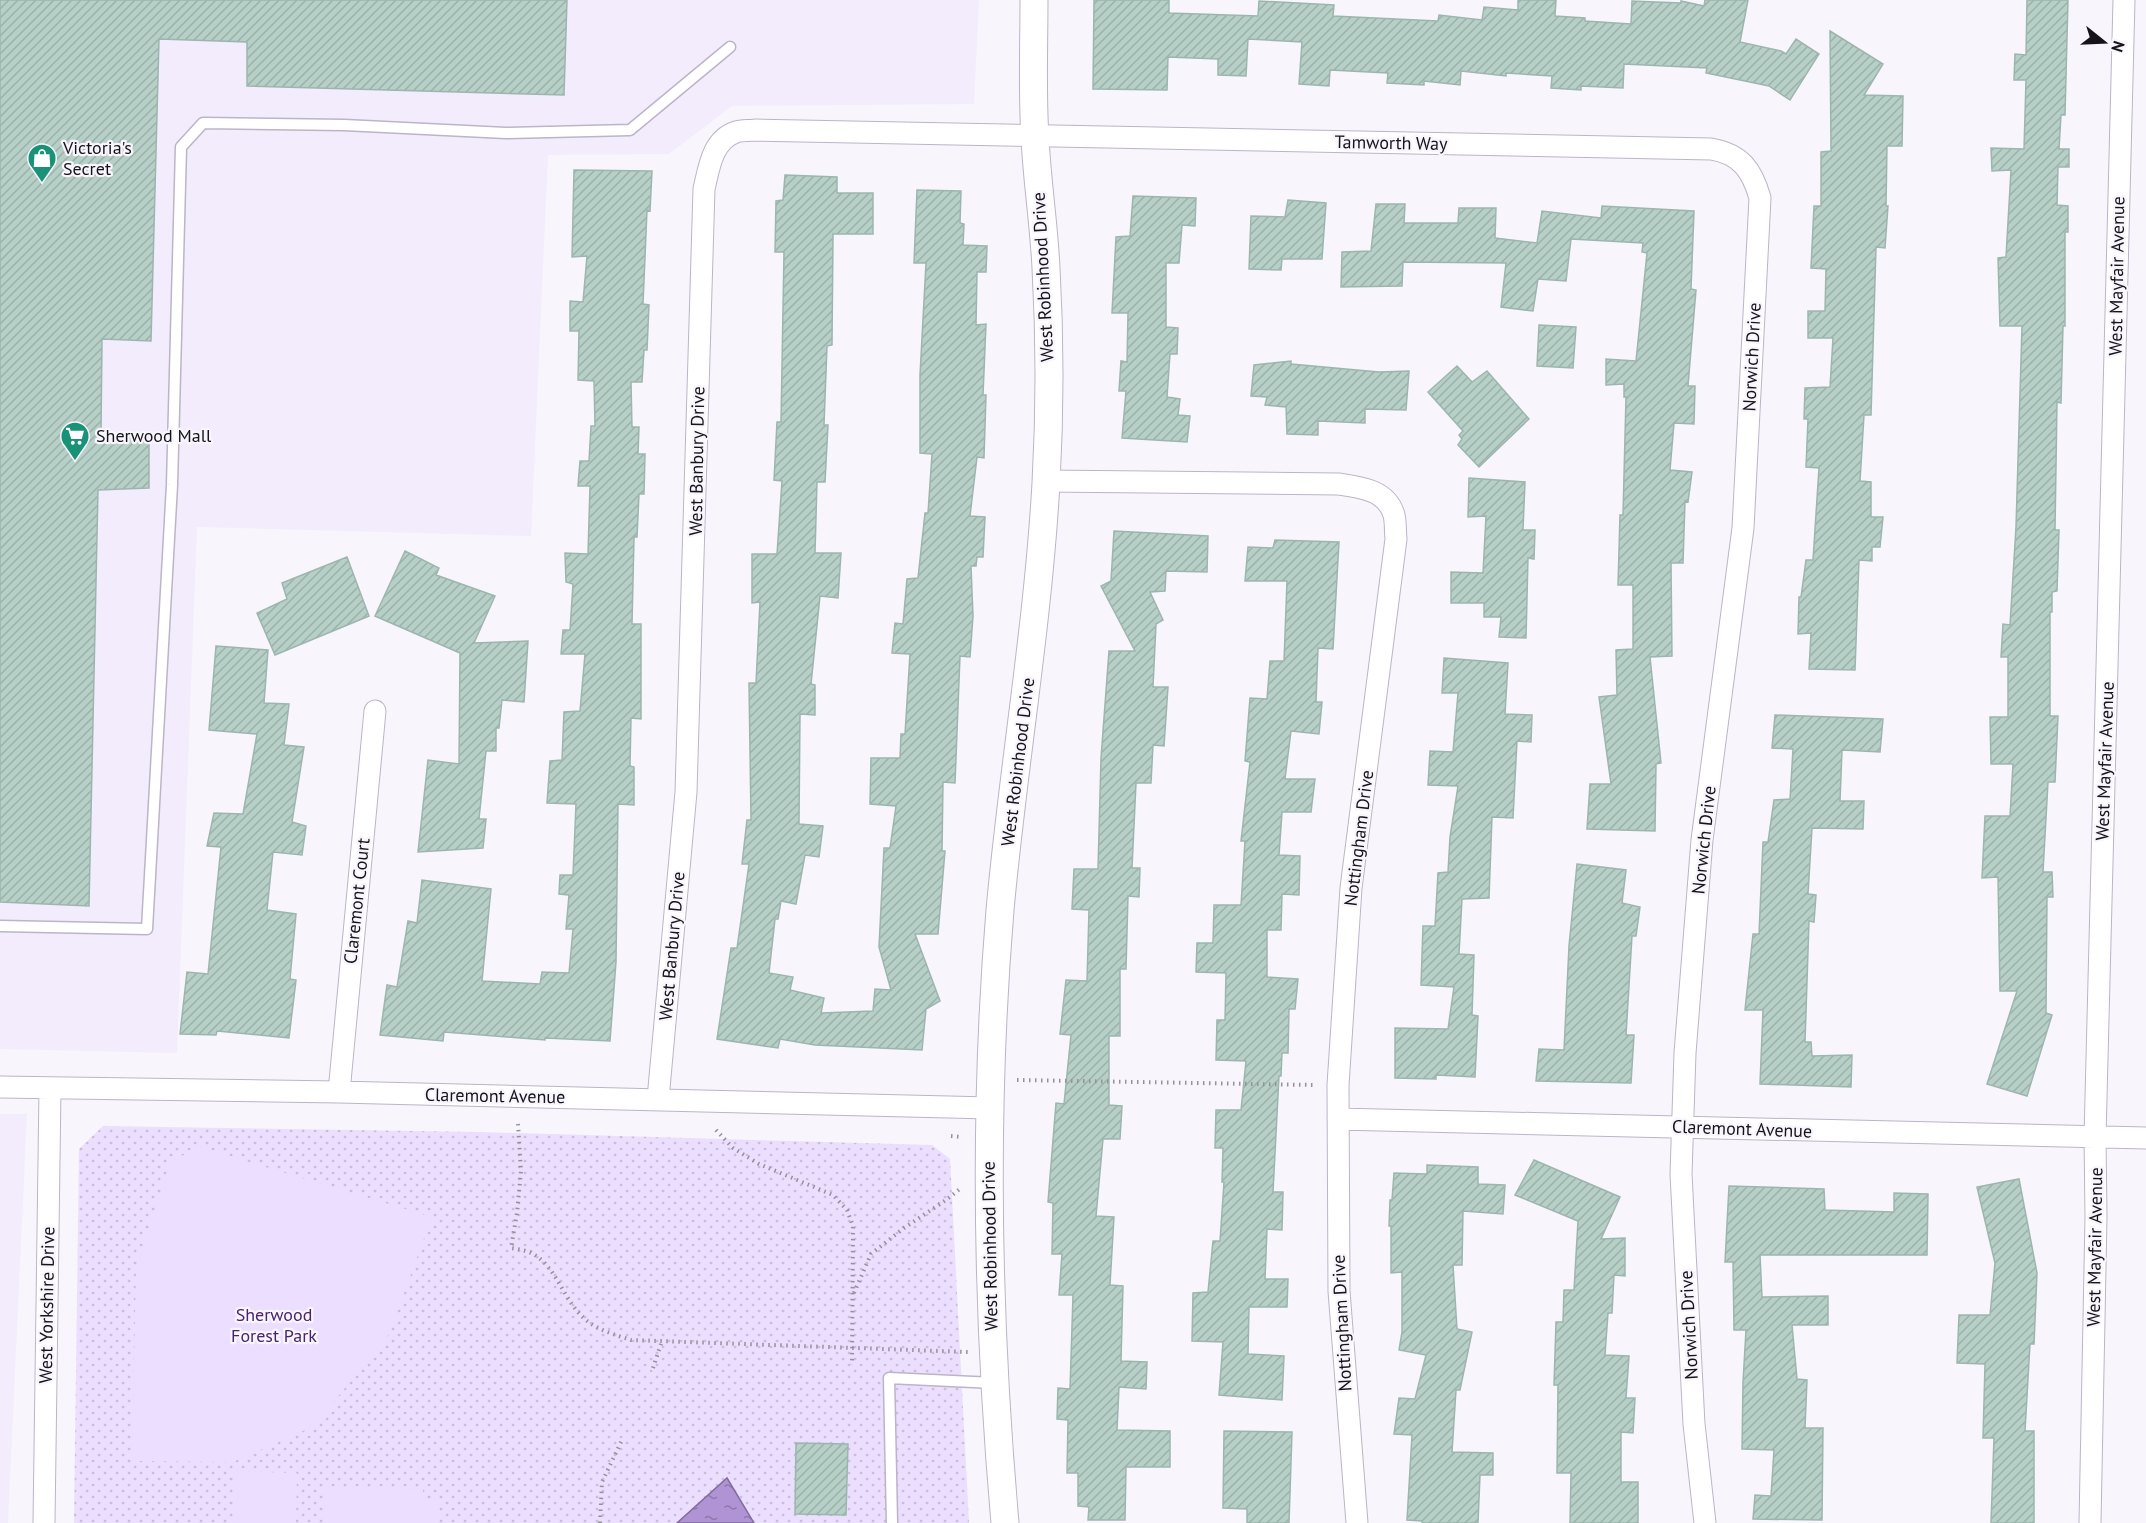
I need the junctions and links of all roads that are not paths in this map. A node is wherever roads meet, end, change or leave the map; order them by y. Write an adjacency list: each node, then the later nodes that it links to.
1 (1034, 0): 4 (street, West Robinhood Drive)
2 (2124, 0): 16 (street, West Mayfair Avenue)
3 (730, 47): 8 (lane)
4 (1035, 136): 5 (street, Tamworth Way); 6 (street, West Robinhood Drive); 12 (street, West Banbury Drive)
5 (1743, 163): 15 (street, Norwich Drive)
6 (1046, 482): 13 (street, West Robinhood Drive); 14 (street, Nottingham Drive)
7 (375, 711): 11 (street, Claremont Court)
8 (0, 926)
9 (0, 1086): 10 (street, Claremont Avenue)
10 (50, 1088): 11 (street, Claremont Avenue); 19 (street, West Yorkshire Drive)
11 (339, 1092): 12 (street, Claremont Avenue)
12 (658, 1100): 13 (street, Claremont Avenue)
13 (990, 1108): 18 (street, West Robinhood Drive)
14 (1338, 1119): 15 (street, Claremont Avenue); 22 (street, Nottingham Drive)
15 (1683, 1127): 16 (street, Claremont Avenue); 23 (street, Norwich Drive)
16 (2095, 1137): 17 (street, Claremont Avenue); 24 (street, West Mayfair Avenue)
17 (2146, 1138)
18 (994, 1383): 20 (lane); 21 (street, West Robinhood Drive)
19 (44, 1523)
20 (892, 1523)
21 (1005, 1523)
22 (1357, 1523)
23 (1705, 1523)
24 (2090, 1523)

